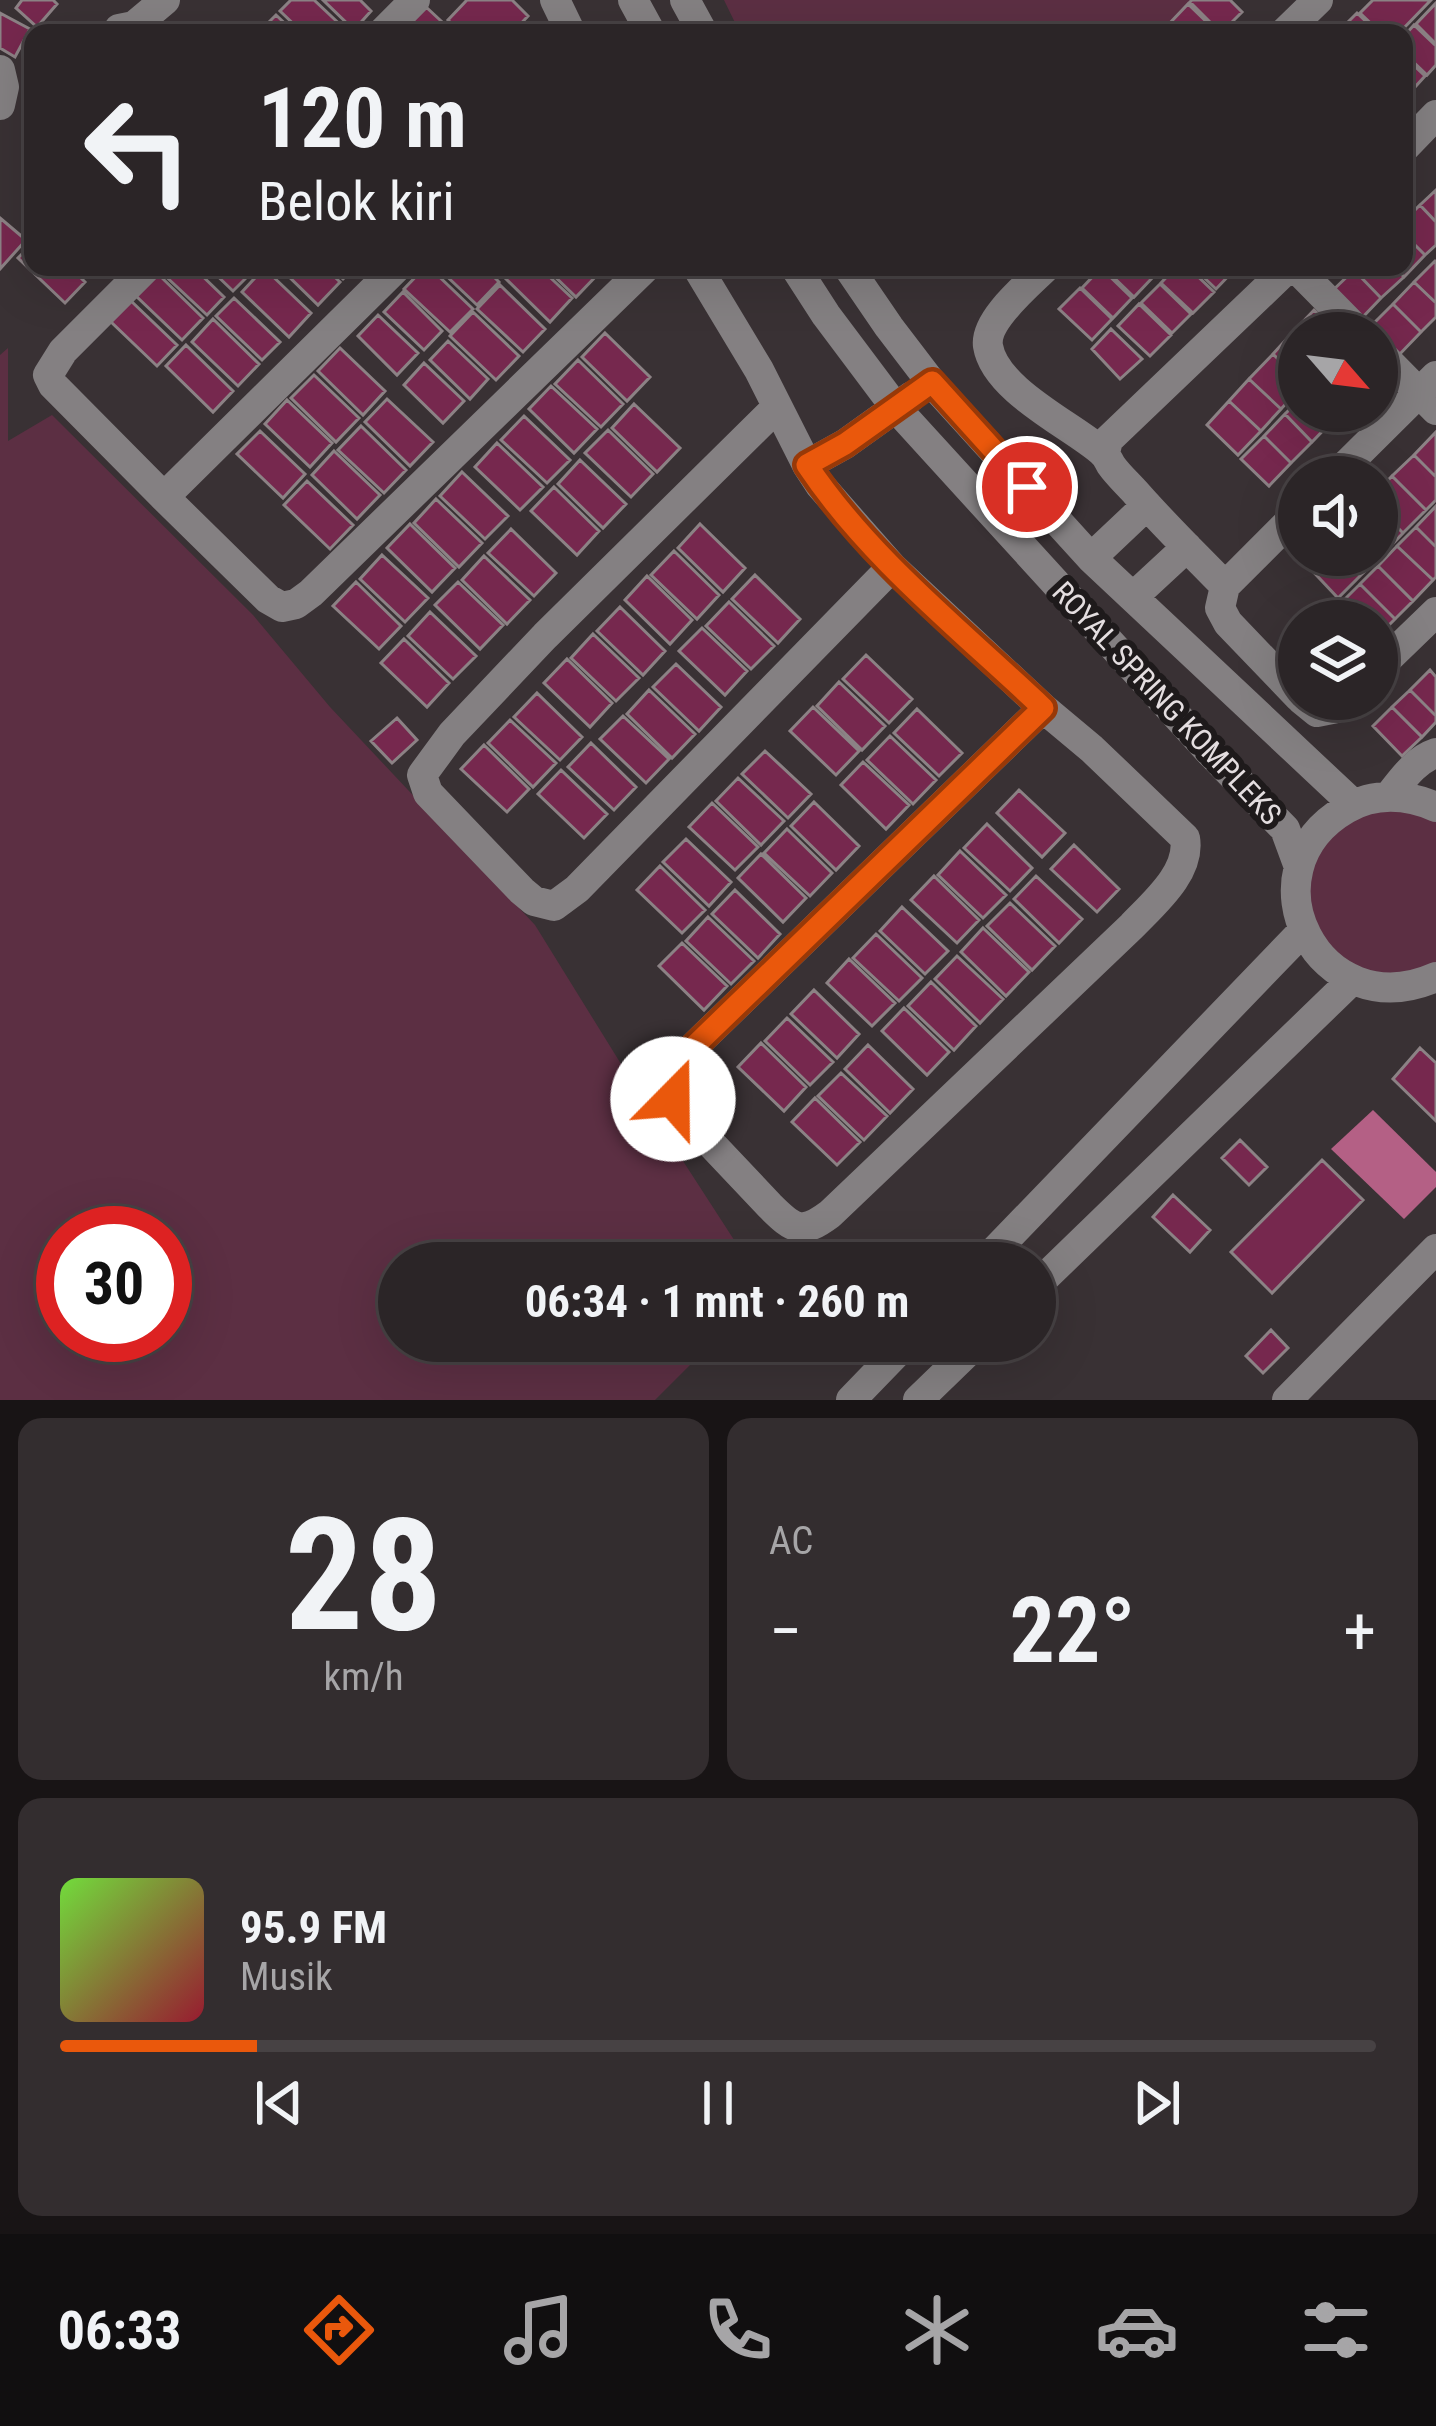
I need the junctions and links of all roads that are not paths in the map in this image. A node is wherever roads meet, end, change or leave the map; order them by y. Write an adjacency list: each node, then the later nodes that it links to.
1 (165, 0): 4 (street)
2 (415, 0): 5 (street)
3 (1318, 0): 6 (street)
4 (136, 24)
5 (391, 24)
6 (1293, 24)
7 (0, 70): 8 (street)
8 (0, 105)
9 (1436, 115): 10 (street)
10 (1413, 139)
11 (138, 276): 29 (street)
12 (388, 276): 29 (street)
13 (637, 276): 29 (street)
14 (702, 276): 24 (street)
15 (801, 276): 25 (street, ROYAL SPRING KOMPLEKS)
16 (854, 276): 22 (street, ROYAL SPRING KOMPLEKS)
17 (1037, 276): 26 (street)
18 (1282, 276): 26 (street)
19 (1301, 276): 20 (street)
20 (1338, 312)
21 (1398, 367): 23 (street)
22 (932, 382): 25 (street); 33 (street, ROYAL SPRING KOMPLEKS)
23 (1430, 393): 27 (street)
24 (777, 407): 28 (street); 34 (street)
25 (895, 407): 28 (street); 45 (street, ROYAL SPRING KOMPLEKS)
26 (1105, 453): 30 (street)
27 (1358, 456)
28 (807, 465): 34 (street)
29 (164, 496)
30 (1147, 506): 32 (street); 33 (street)
31 (1278, 533): 35 (street)
32 (1186, 547): 35 (street); 36 (street)
33 (1091, 558): 36 (street, ROYAL SPRING KOMPLEKS)
34 (892, 567): 40 (street)
35 (1225, 586): 39 (street)
36 (1133, 597): 43 (street, ROYAL SPRING KOMPLEKS)
37 (1436, 612): 38 (street)
38 (1398, 649)
39 (1278, 675)
40 (1043, 708): 40 (street)
41 (1436, 753): 42 (street)
42 (1389, 796): 43 (street); 44 (street)
43 (1353, 805): 45 (street)
44 (1436, 808)
45 (1300, 867): 46 (street)
46 (1303, 931): 48 (street); 49 (street)
47 (1436, 977): 48 (street)
48 (1352, 980): 51 (street)
49 (1003, 1242)
50 (1436, 1249): 56 (street)
51 (1056, 1267)
52 (888, 1362): 54 (street)
53 (957, 1362): 55 (street)
54 (856, 1397)
55 (918, 1400)
56 (1287, 1400)

